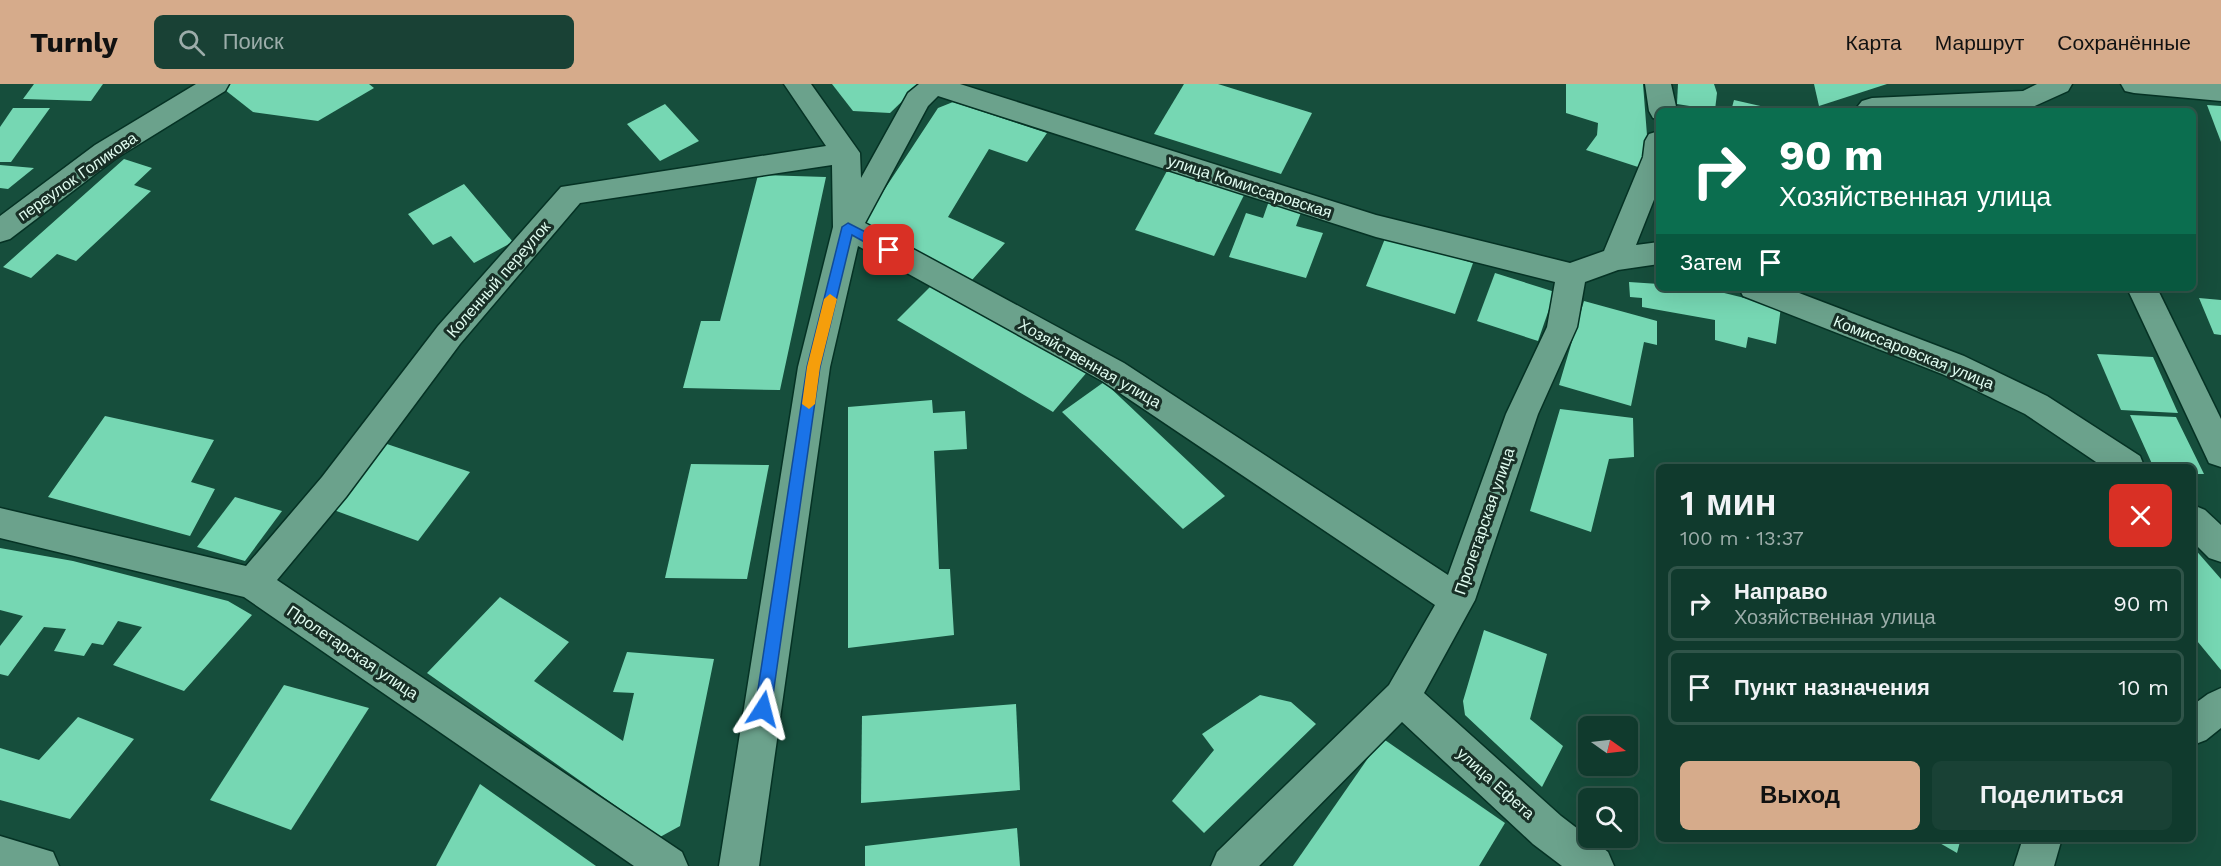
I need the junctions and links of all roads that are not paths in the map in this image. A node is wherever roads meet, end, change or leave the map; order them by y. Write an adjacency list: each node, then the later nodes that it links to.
1 (216, 84): 14 (street, переулок Голикова)
2 (796, 84): 11 (street)
3 (1658, 84): 8 (street)
4 (2055, 84): 9 (street); 10 (street)
5 (2133, 84): 7 (street)
6 (934, 85): 13 (street); 17 (street, улица Комиссаровская)
7 (2221, 92)
8 (1662, 108)
9 (1872, 108)
10 (2063, 108)
11 (846, 153): 13 (street); 25 (street, Коленный переулок)
12 (1656, 159): 16 (street)
13 (848, 227): 26 (street, Хозяйственная улица); 34 (street)
14 (0, 231)
15 (1656, 253): 16 (street)
16 (1616, 259): 17 (street)
17 (1571, 275): 26 (street, Пролетарская улица)
18 (1762, 291): 21 (street, Комиссаровская улица)
19 (2143, 291): 20 (street)
20 (2221, 453)
21 (2125, 464)
22 (0, 523): 25 (street, Пролетарская улица)
23 (2196, 523): 24 (street)
24 (2221, 547)
25 (253, 583): 33 (street, Пролетарская улица)
26 (1457, 600): 27 (street, Пролетарская улица)
27 (1401, 697): 35 (street, Пролетарская улица); 36 (street, улица Ефета)
28 (2221, 706): 29 (street)
29 (2196, 726)
30 (2042, 842): 37 (street)
31 (0, 856): 32 (street)
32 (39, 866)
33 (668, 866)
34 (739, 866)
35 (1231, 866)
36 (1593, 866)
37 (2034, 866)

